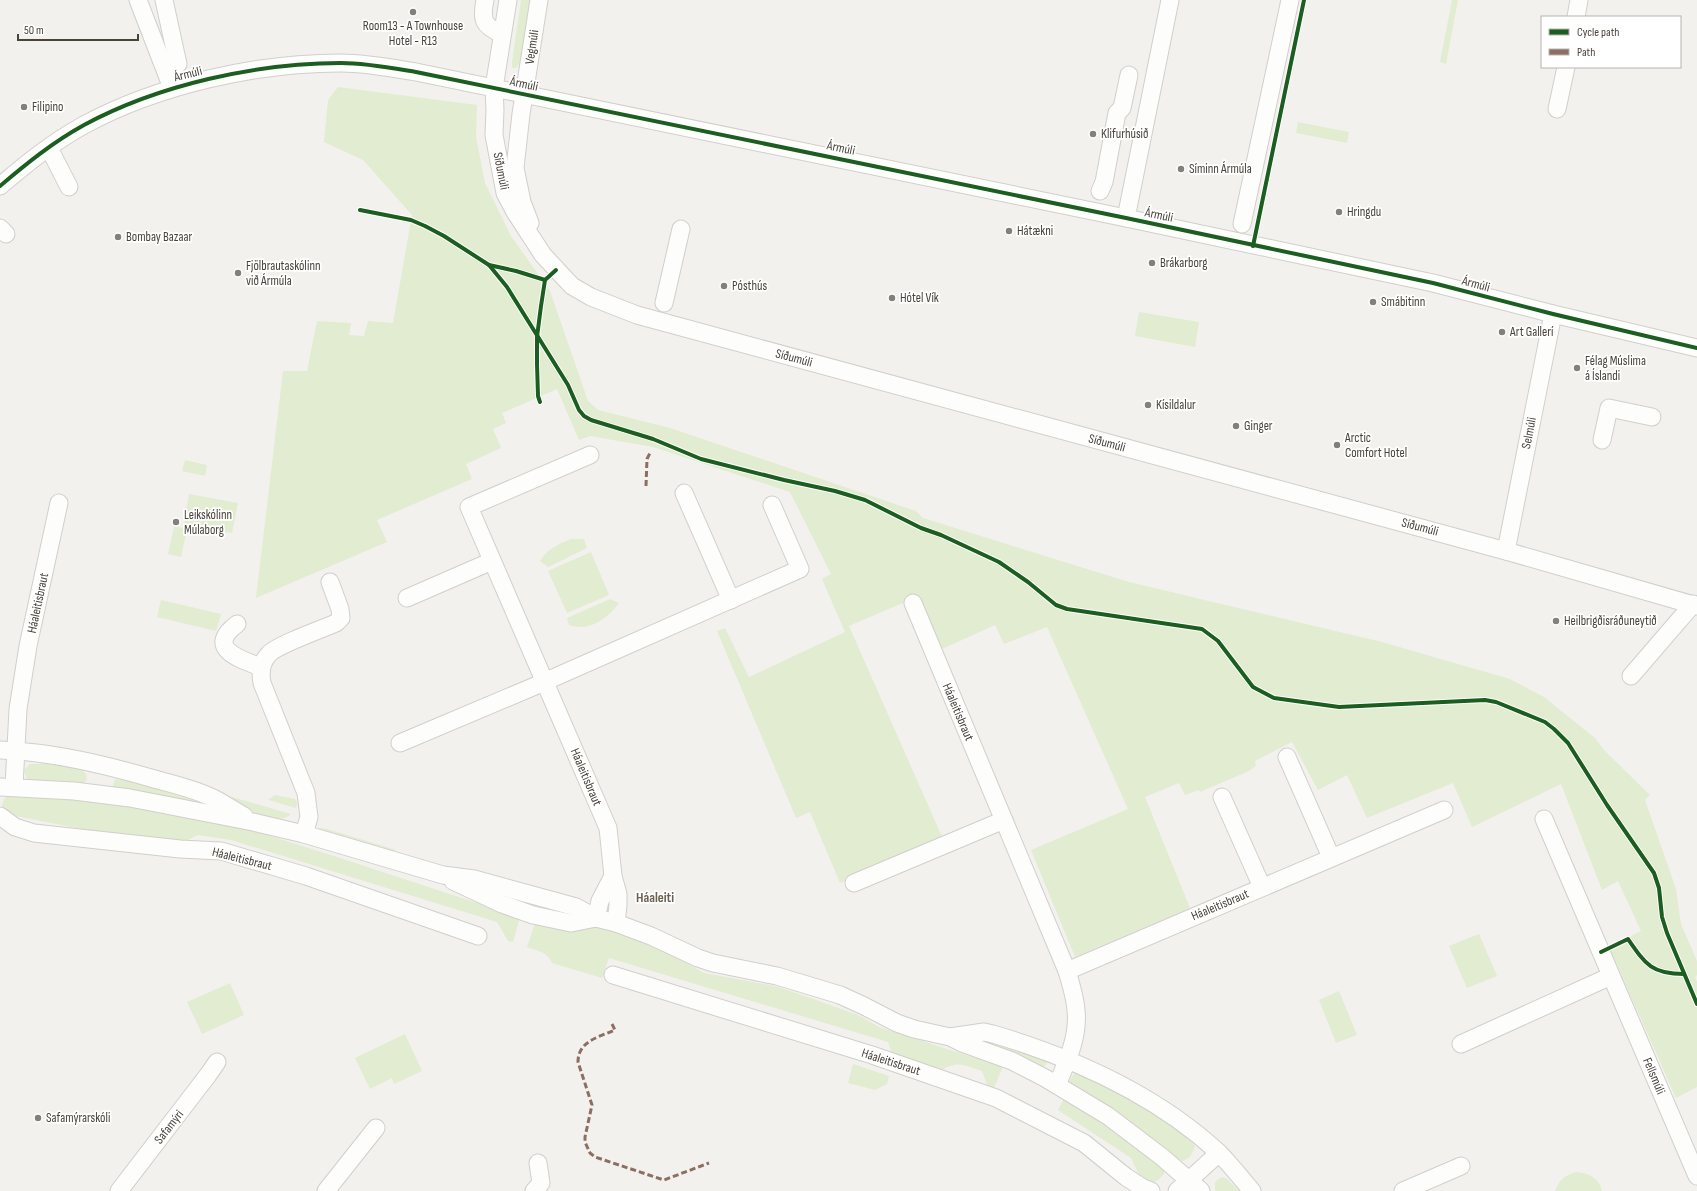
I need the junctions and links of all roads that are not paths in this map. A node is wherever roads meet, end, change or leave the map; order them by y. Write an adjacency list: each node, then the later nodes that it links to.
1 (138, 0): 14 (street)
2 (164, 0): 11 (street)
3 (485, 0): 10 (street)
4 (508, 0): 10 (street)
5 (539, 0): 16 (street, Vegmúli)
6 (1170, 0): 22 (street)
7 (1290, 0): 23 (street)
8 (1579, 0): 9 (street)
9 (1576, 16)
10 (497, 32): 15 (street)
11 (178, 64)
12 (1566, 68): 17 (street)
13 (1129, 75): 21 (street)
14 (172, 88): 15 (street, Ármúli); 18 (street, Ármúli)
15 (494, 88): 16 (street, Ármúli); 25 (street, Síðumúli)
16 (525, 95): 22 (street, Ármúli); 25 (street, Síðumúli)
17 (1557, 109)
18 (49, 148): 19 (street, Ármúli); 20 (street)
19 (0, 186)
20 (69, 186)
21 (1100, 191)
22 (1126, 218): 27 (street, Ármúli)
23 (1242, 224)
24 (681, 230): 26 (street)
25 (537, 246): 35 (street, Síðumúli)
26 (664, 303)
27 (1553, 314): 28 (street, Ármúli); 35 (street, Selmúli)
28 (1697, 348)
29 (1652, 417): 30 (street)
30 (1602, 440)
31 (590, 455): 36 (street, Háaleitisbraut)
32 (684, 493): 39 (street)
33 (59, 503): 47 (street, Háaleitisbraut)
34 (772, 506): 39 (street)
35 (1506, 551): 41 (street, Síðumúli)
36 (492, 561): 38 (street); 45 (street, Háaleitisbraut)
37 (330, 582): 43 (street)
38 (407, 598)
39 (731, 600): 45 (street)
40 (912, 603): 54 (street, Háaleitisbraut)
41 (1695, 605): 44 (street)
42 (237, 624): 43 (street)
43 (261, 667): 56 (street)
44 (1632, 676)
45 (544, 682): 46 (street); 58 (street, Háaleitisbraut)
46 (400, 743)
47 (8, 750): 49 (street, Háaleitisbraut); 55 (street, Háaleitisbraut)
48 (1286, 757): 57 (street)
49 (7, 787): 55 (street, Háaleitisbraut)
50 (1222, 797): 60 (street, Háaleitisbraut)
51 (1444, 810): 57 (street, Háaleitisbraut)
52 (0, 816): 63 (street, Háaleitisbraut)
53 (1544, 819): 66 (street, Fellsmúli)
54 (1004, 820): 59 (street); 64 (street, Háaleitisbraut)
55 (253, 822): 56 (street, Háaleitisbraut)
56 (304, 834): 61 (street, Háaleitisbraut)
57 (1331, 857): 60 (street, Háaleitisbraut)
58 (613, 876): 61 (street); 62 (street, Háaleitisbraut)
59 (854, 883)
60 (1262, 887): 64 (street, Háaleitisbraut)
61 (596, 918): 62 (street, Háaleitisbraut)
62 (616, 923): 67 (street, Háaleitisbraut)
63 (478, 936)
64 (1067, 971): 69 (street, Háaleitisbraut)
65 (613, 975): 81 (street, Háaleitisbraut)
66 (1611, 976): 68 (street); 76 (street, Fellsmúli)
67 (950, 1037): 69 (street, Háaleitisbraut); 71 (street, Háaleitisbraut)
68 (1461, 1044)
69 (1068, 1060): 71 (street, Háaleitisbraut); 73 (street, Háaleitisbraut)
70 (217, 1062): 78 (street, Safamýri)
71 (1057, 1084): 77 (street, Háaleitisbraut)
72 (376, 1128): 79 (street)
73 (1219, 1153): 77 (street, Háaleitisbraut); 82 (street, Háaleitisbraut)
74 (538, 1163): 80 (street)
75 (1461, 1166): 83 (street)
76 (1697, 1176)
77 (1189, 1188)
78 (119, 1191)
79 (326, 1191)
80 (534, 1191)
81 (1150, 1191)
82 (1252, 1191)
83 (1403, 1191)

